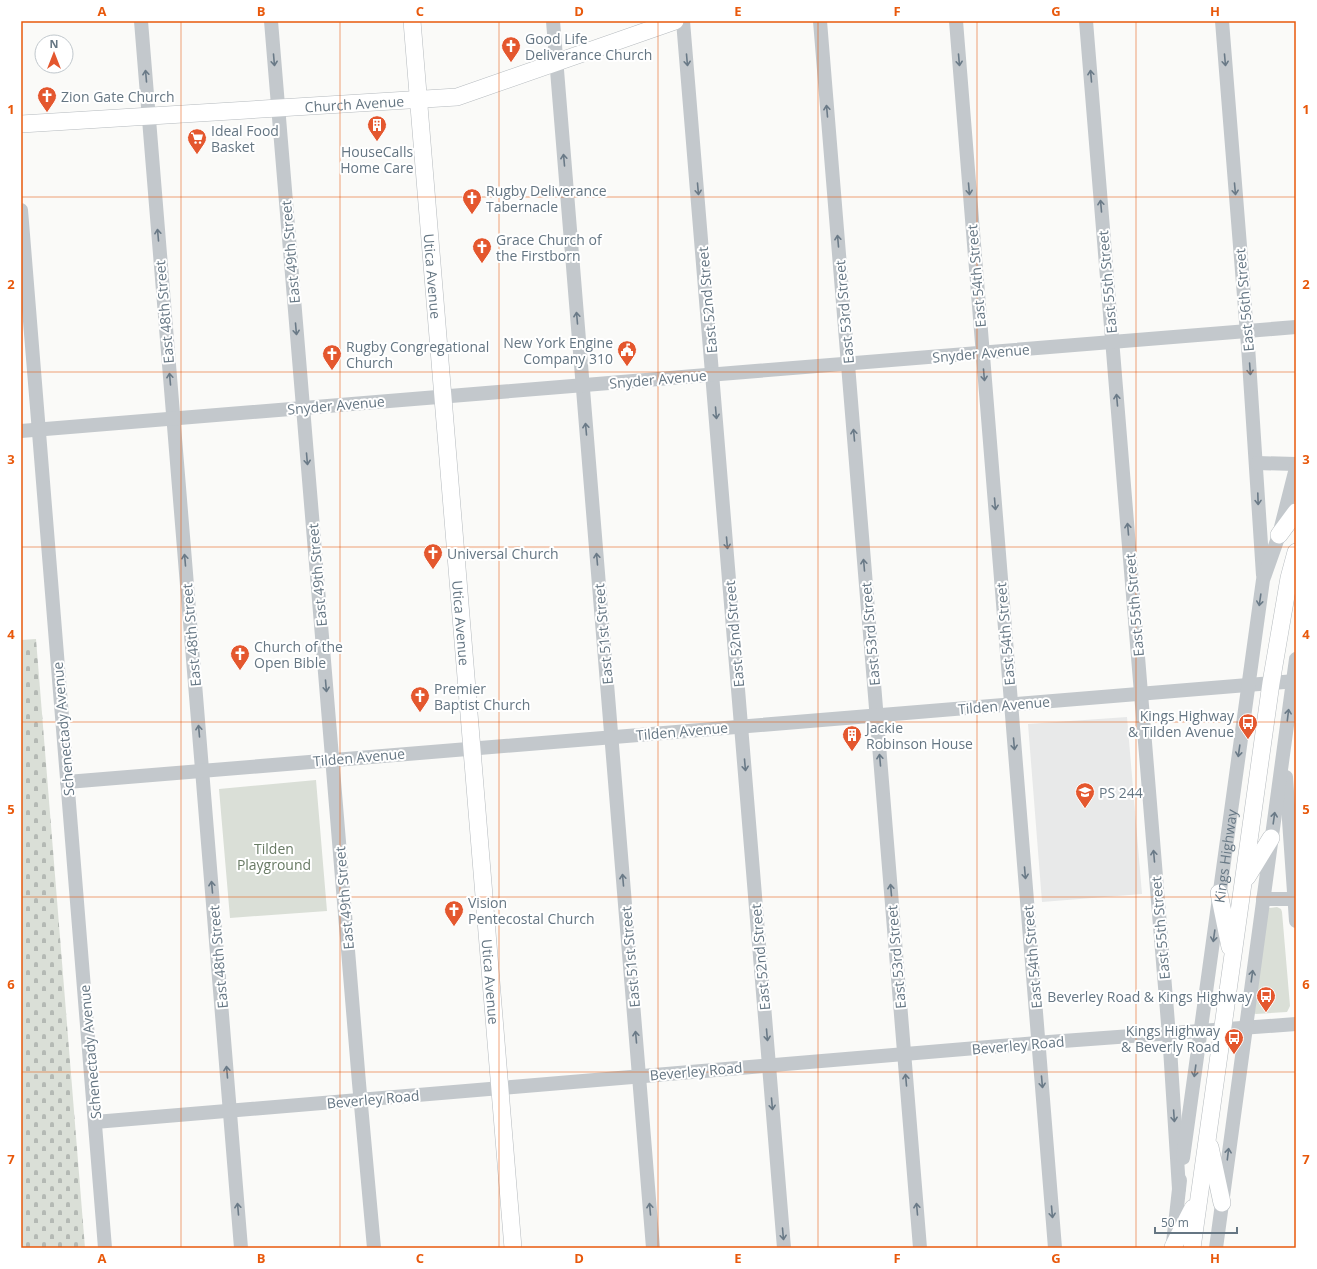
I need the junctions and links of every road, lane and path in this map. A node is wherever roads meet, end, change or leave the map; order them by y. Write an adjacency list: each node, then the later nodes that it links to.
1 (141, 21): 14 (street, East 48th Street, one-way to 1)
2 (271, 21): 13 (street, East 49th Street, one-way to 13)
3 (412, 21): 12 (main road, Utica Avenue)
4 (553, 21): 11 (street, East 51st Street)
5 (675, 21): 11 (main road, Church Avenue)
6 (683, 21): 22 (street, East 52nd Street, one-way to 22)
7 (820, 21): 21 (street, East 53rd Street, one-way to 7)
8 (956, 21): 20 (street, East 54th Street, one-way to 20)
9 (1086, 21): 19 (street, East 55th Street, one-way to 9)
10 (1222, 21): 18 (street, East 56th Street, one-way to 18)
11 (556, 62): 12 (main road, Church Avenue); 23 (street, East 51st Street, one-way to 11)
12 (418, 100): 13 (main road, Church Avenue); 24 (main road, Utica Avenue)
13 (278, 108): 14 (main road, Church Avenue); 25 (street, East 49th Street, one-way to 25)
14 (149, 115): 15 (main road, Church Avenue); 26 (street, East 48th Street, one-way to 14)
15 (21, 124)
16 (21, 210): 27 (street, Schenectady Avenue)
17 (1296, 327): 18 (street, Snyder Avenue)
18 (1247, 330): 19 (street, Snyder Avenue); 29 (street, East 56th Street, one-way to 29)
19 (1112, 342): 20 (street, Snyder Avenue); 40 (street, East 55th Street, one-way to 19)
20 (983, 352): 21 (street, Snyder Avenue); 41 (street, East 54th Street, one-way to 41)
21 (848, 363): 22 (street, Snyder Avenue); 42 (street, East 53rd Street, one-way to 21)
22 (713, 374): 23 (street, Snyder Avenue); 43 (street, East 52nd Street, one-way to 43)
23 (582, 385): 24 (street, Snyder Avenue); 44 (street, East 51st Street, one-way to 23)
24 (443, 396): 25 (street, Snyder Avenue); 45 (main road, Utica Avenue)
25 (303, 408): 26 (street, Snyder Avenue); 47 (street, East 49th Street, one-way to 47)
26 (173, 418): 27 (street, Snyder Avenue); 48 (street, East 48th Street, one-way to 26)
27 (38, 429): 28 (street, Snyder Avenue); 49 (street, Schenectady Avenue)
28 (21, 431)
29 (1257, 463): 30 (street); 35 (street, East 56th Street, one-way to 35)
30 (1296, 464)
31 (1296, 468): 33 (street, Kings Highway)
32 (1296, 512): 33 (main road)
33 (1279, 535): 35 (street, Kings Highway)
34 (1296, 552): 38 (main road, Kings Highway)
35 (1263, 580): 39 (street, Kings Highway, one-way to 39)
36 (1296, 659): 37 (street)
37 (1294, 681): 38 (street, Tilden Avenue); 46 (street, one-way to 37)
38 (1271, 683): 39 (street, Tilden Avenue); 51 (main road, Kings Highway)
39 (1247, 685): 40 (street, Tilden Avenue); 52 (street, Kings Highway, one-way to 52)
40 (1141, 694): 41 (street, Tilden Avenue); 61 (street, East 55th Street, one-way to 40)
41 (1011, 705): 42 (street, Tilden Avenue); 62 (street, East 54th Street, one-way to 62)
42 (876, 715): 43 (street, Tilden Avenue); 63 (street, East 53rd Street, one-way to 42)
43 (742, 726): 44 (street, Tilden Avenue); 64 (street, East 52nd Street, one-way to 64)
44 (612, 737): 45 (street, Tilden Avenue); 65 (street, East 51st Street, one-way to 44)
45 (472, 748): 47 (street, Tilden Avenue); 66 (main road, Utica Avenue)
46 (1284, 749): 50 (street, one-way to 46); 54 (street)
47 (332, 759): 48 (street, Tilden Avenue); 67 (street, East 49th Street)
48 (203, 770): 49 (street, Tilden Avenue); 68 (street, East 48th Street, one-way to 48)
49 (67, 782): 69 (street, Schenectady Avenue)
50 (1271, 838): 51 (main road); 53 (street)
51 (1243, 882): 56 (main road, Kings Highway)
52 (1220, 893): 56 (main road); 60 (street, Kings Highway, one-way to 60)
53 (1263, 899): 54 (street); 58 (street, one-way to 53)
54 (1294, 899): 55 (street)
55 (1296, 922)
56 (1232, 961): 59 (main road, Kings Highway)
57 (1296, 1024): 58 (street, Beverley Road)
58 (1245, 1028): 59 (street, Beverley Road); 73 (street, one-way to 58)
59 (1223, 1030): 60 (street, Beverley Road); 70 (main road, Kings Highway)
60 (1201, 1032): 61 (street, Beverley Road); 71 (street, Kings Highway, one-way to 71)
61 (1169, 1035): 62 (street, Beverley Road); 71 (street, East 55th Street, one-way to 71)
62 (1039, 1043): 63 (street, Beverley Road); 82 (street, East 54th Street, one-way to 82)
63 (904, 1054): 64 (street, Beverley Road); 81 (street, East 53rd Street, one-way to 63)
64 (769, 1065): 65 (street, Beverley Road); 80 (street, East 52nd Street, one-way to 80)
65 (639, 1076): 66 (street, Beverley Road); 79 (street, East 51st Street, one-way to 65)
66 (500, 1089): 67 (street, Beverley Road); 78 (main road, Utica Avenue)
67 (360, 1100): 68 (street, Beverley Road); 77 (street, East 49th Street)
68 (230, 1111): 69 (street, Beverley Road); 76 (street, East 48th Street, one-way to 68)
69 (95, 1122): 75 (street, Schenectady Avenue)
70 (1207, 1136): 72 (main road, Kings Highway); 73 (main road)
71 (1179, 1189): 74 (street, Kings Highway)
72 (1198, 1199): 74 (main road); 83 (main road, Kings Highway)
73 (1222, 1204): 84 (street)
74 (1172, 1247)
75 (105, 1248)
76 (241, 1248)
77 (374, 1248)
78 (513, 1248)
79 (653, 1248)
80 (784, 1248)
81 (920, 1248)
82 (1055, 1248)
83 (1192, 1248)
84 (1216, 1248)

